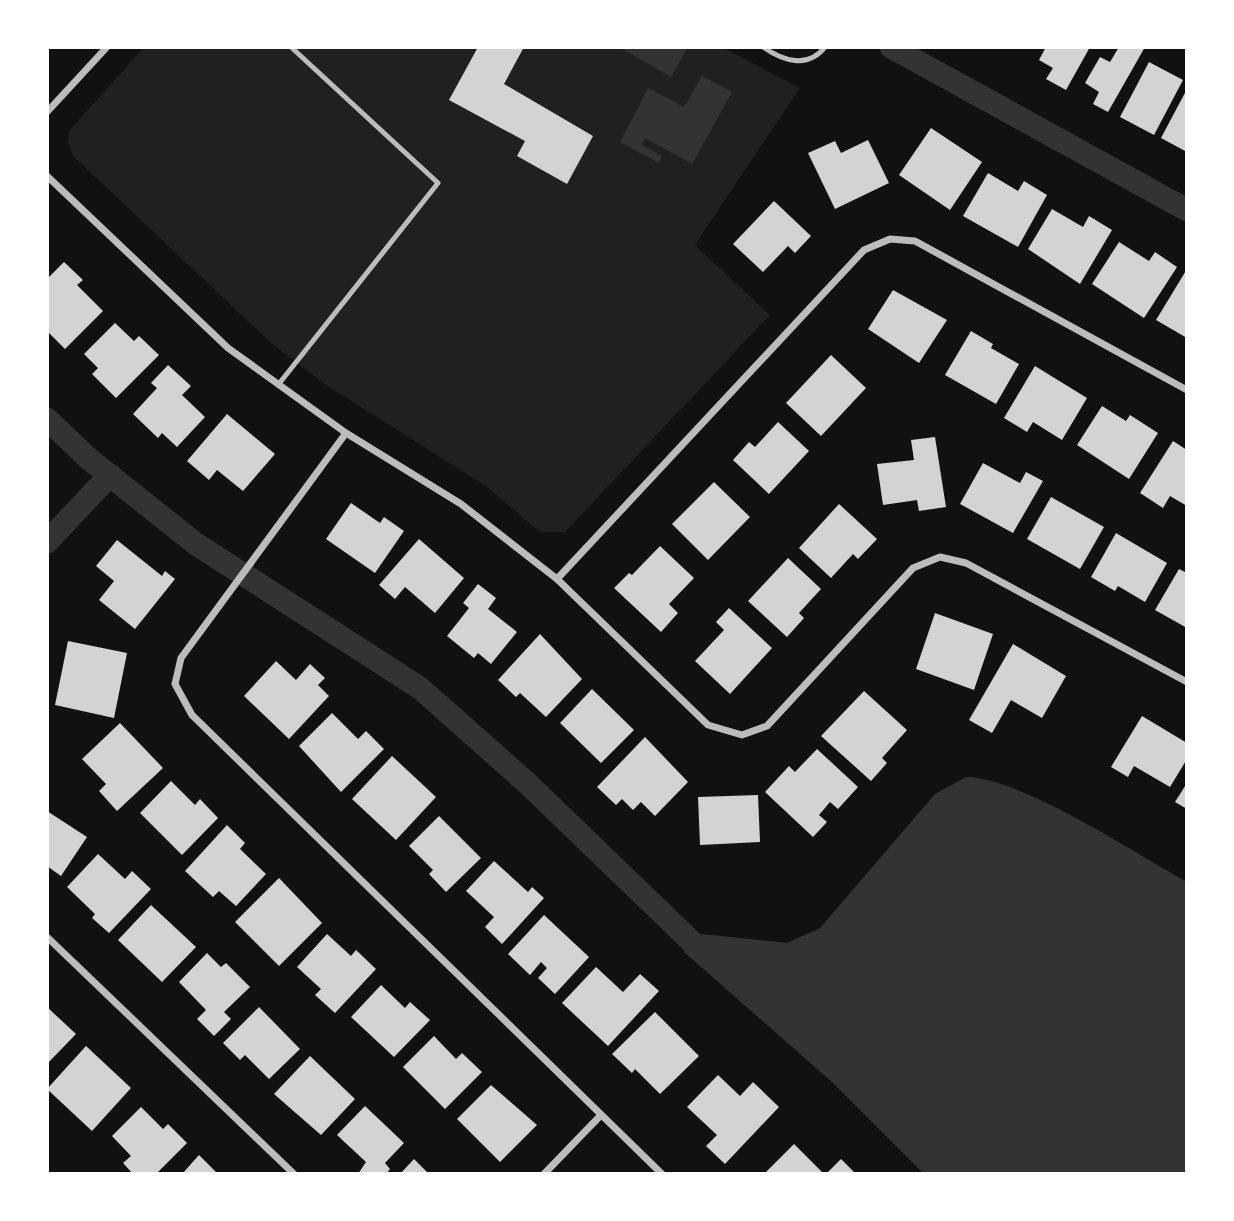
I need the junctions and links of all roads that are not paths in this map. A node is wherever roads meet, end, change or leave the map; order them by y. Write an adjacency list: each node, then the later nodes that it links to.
1 (107, 47): 5 (street)
2 (290, 47): 7 (lane)
3 (763, 47): 4 (lane)
4 (825, 47)
5 (47, 112)
6 (47, 176): 7 (street)
7 (278, 385): 9 (street)
8 (1187, 390): 10 (street)
9 (346, 433): 10 (street); 13 (street)
10 (557, 579): 11 (street)
11 (1187, 682)
12 (47, 937): 14 (street)
13 (601, 1115): 15 (street); 16 (street)
14 (294, 1174)
15 (544, 1174)
16 (662, 1174)

